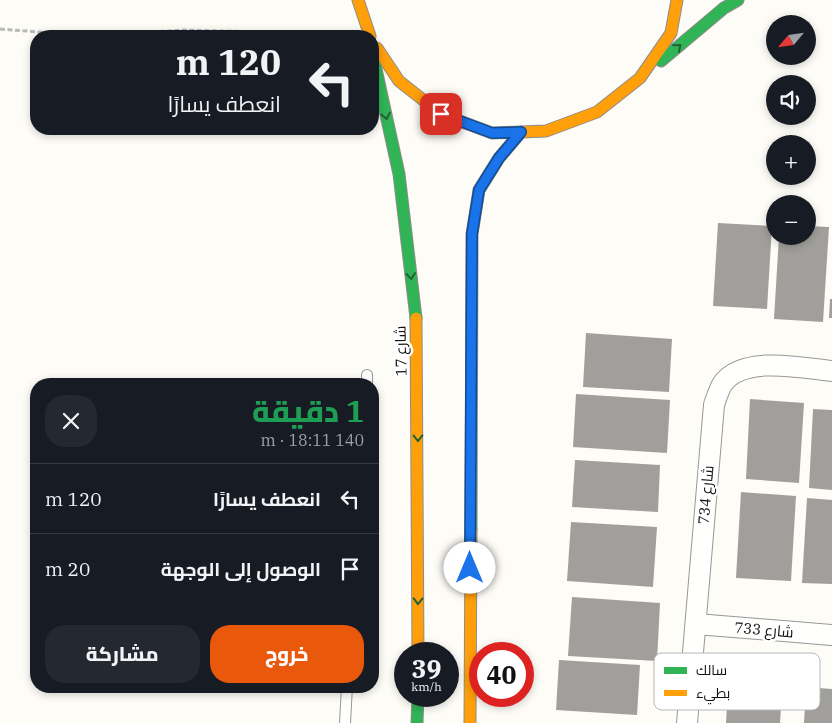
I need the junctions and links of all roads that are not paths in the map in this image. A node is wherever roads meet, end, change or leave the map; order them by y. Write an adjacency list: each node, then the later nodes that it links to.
1 (346, 0): 5 (street)
2 (358, 0): 5 (street)
3 (677, 0): 8 (street)
4 (738, 0): 8 (street, one-way to 4)
5 (364, 17): 6 (street)
6 (367, 30)
7 (379, 51): 10 (street)
8 (640, 78): 10 (street)
9 (379, 84): 14 (street, شارع 17, one-way to 14)
10 (521, 132): 21 (street)
11 (832, 371): 12 (street, شارع 734)
12 (696, 624): 13 (street, شارع 733); 15 (street, شارع 734)
13 (832, 635)
14 (418, 642)
15 (693, 653)
16 (347, 693): 19 (lane)
17 (418, 707): 20 (street)
18 (688, 710): 22 (street, شارع 734)
19 (345, 723)
20 (417, 723)
21 (470, 723)
22 (687, 723)

